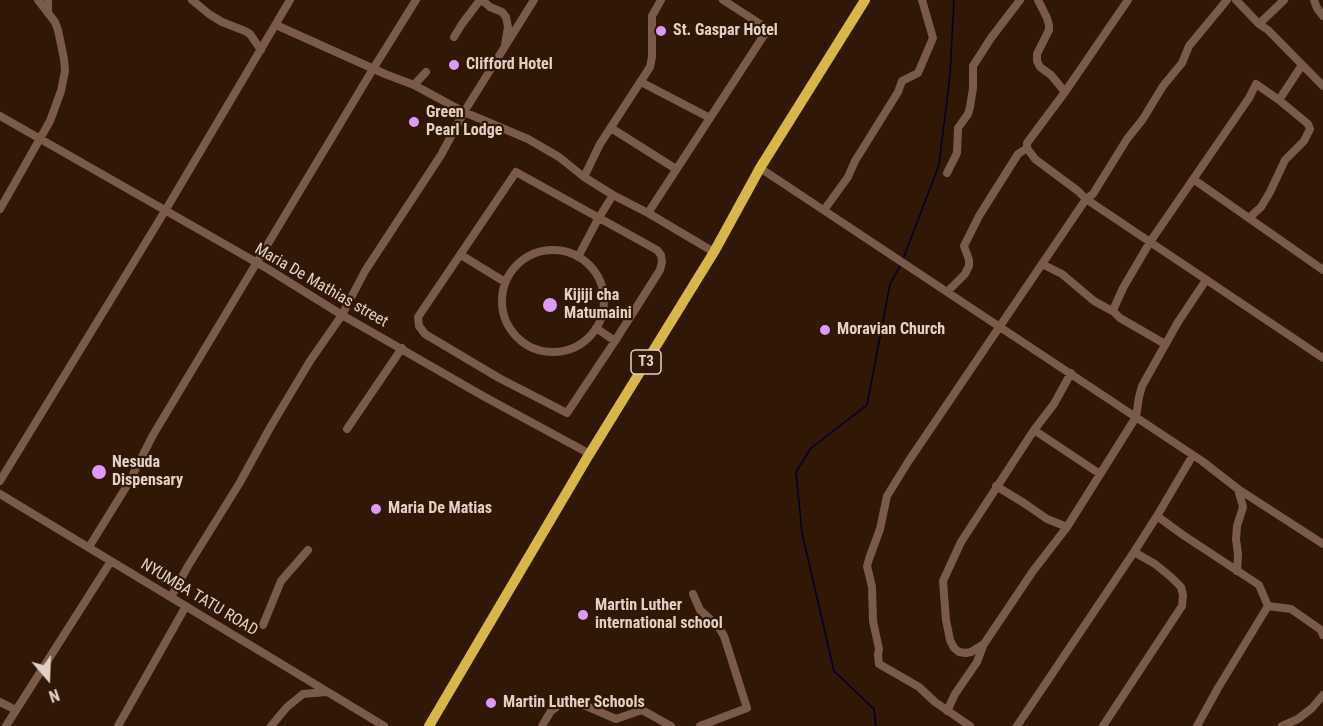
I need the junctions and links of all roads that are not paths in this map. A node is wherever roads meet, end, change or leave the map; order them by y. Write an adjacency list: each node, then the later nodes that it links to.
1 (38, 0): 19 (street)
2 (48, 0): 19 (street)
3 (192, 0): 24 (street)
4 (290, 0): 22 (street)
5 (416, 0): 27 (street)
6 (481, 0): 23 (street); 25 (street)
7 (534, 0): 25 (street)
8 (661, 0): 29 (street)
9 (723, 0): 36 (street)
10 (865, 0): 40 (highway, T3)
11 (922, 0): 48 (street)
12 (1020, 0): 42 (street)
13 (1038, 0): 32 (street)
14 (1128, 0): 32 (street)
15 (1227, 0): 46 (street)
16 (1236, 0): 21 (street)
17 (1284, 0): 21 (street)
18 (1314, 0): 20 (street)
19 (48, 13): 38 (street)
20 (1323, 16)
21 (1259, 24): 26 (street)
22 (276, 25): 24 (street); 27 (street)
23 (454, 37)
24 (261, 50): 49 (street)
25 (504, 50): 34 (street)
26 (1302, 65): 31 (street); 33 (street)
27 (373, 69): 30 (street); 58 (street)
28 (426, 72): 30 (street)
29 (641, 82): 36 (street); 37 (street)
30 (414, 85): 34 (street)
31 (1323, 86)
32 (1065, 92): 39 (street)
33 (1279, 100): 44 (street); 51 (street)
34 (464, 112): 43 (street); 65 (street)
35 (0, 116): 38 (street, Maria De Mathias street)
36 (710, 118): 41 (street)
37 (611, 128): 41 (street); 43 (street)
38 (40, 139): 47 (street); 49 (street, Maria De Mathias street)
39 (1027, 148): 46 (street); 63 (street)
40 (760, 168): 48 (street); 54 (highway, T3)
41 (676, 169): 50 (street)
42 (947, 173)
43 (584, 177): 45 (street)
44 (1193, 179): 51 (street); 53 (street)
45 (613, 195): 50 (street); 52 (street)
46 (1086, 199): 53 (street); 59 (street)
47 (0, 207)
48 (824, 210): 63 (street)
49 (165, 211): 58 (street, Maria De Mathias street); 79 (street)
50 (648, 213): 54 (street)
51 (1249, 218): 60 (street)
52 (598, 219): 55 (street); 56 (street); 68 (street)
53 (1150, 242): 61 (street); 64 (street)
54 (714, 252): 76 (highway, T3)
55 (461, 255): 62 (street); 68 (street)
56 (578, 257): 62 (street); 67 (street)
57 (1323, 259): 60 (street)
58 (256, 263): 65 (street, Maria De Mathias street); 86 (street)
59 (1042, 264): 64 (street); 66 (street)
60 (1321, 268)
61 (1206, 280): 69 (street); 71 (street)
62 (505, 282): 67 (street)
63 (947, 292): 66 (street)
64 (1114, 312): 69 (street)
65 (342, 315): 70 (street, Maria De Mathias street); 92 (street)
66 (1000, 326): 72 (street); 102 (street)
67 (596, 328): 68 (street)
68 (615, 341)
69 (1166, 344): 73 (street)
70 (402, 348): 74 (street); 76 (street, Maria De Mathias street)
71 (1323, 358)
72 (1071, 373): 73 (street); 75 (street)
73 (1136, 417): 77 (street); 78 (street)
74 (347, 429)
75 (1034, 430): 78 (street); 80 (street)
76 (590, 454): 108 (highway, T3)
77 (1193, 455): 81 (street); 83 (street)
78 (1100, 474): 84 (street)
79 (0, 481)
80 (996, 486): 84 (street); 97 (street)
81 (1238, 489): 85 (street); 90 (street)
82 (0, 494): 86 (street, NYUMBA TATU ROAD)
83 (1157, 516): 88 (street); 90 (street)
84 (1067, 527): 97 (street)
85 (1323, 544)
86 (89, 547): 89 (street, NYUMBA TATU ROAD)
87 (308, 550): 95 (street)
88 (1134, 552): 103 (street); 113 (street)
89 (111, 561): 92 (street, NYUMBA TATU ROAD); 101 (street)
90 (1237, 571): 94 (street)
91 (693, 594): 111 (street)
92 (171, 597): 93 (street, NYUMBA TATU ROAD)
93 (186, 606): 98 (street, NYUMBA TATU ROAD); 105 (street)
94 (1268, 606): 96 (street); 114 (street)
95 (262, 625)
96 (1323, 635)
97 (984, 644): 102 (street)
98 (328, 692): 106 (street); 107 (street, NYUMBA TATU ROAD)
99 (1323, 695): 115 (street)
100 (0, 702): 101 (street)
101 (16, 710): 104 (street)
102 (947, 711): 112 (street)
103 (1019, 725)
104 (6, 726)
105 (118, 726)
106 (271, 726)
107 (384, 726)
108 (429, 726)
109 (542, 726): 110 (street)
110 (670, 726)
111 (700, 726)
112 (970, 726)
113 (1103, 726)
114 (1197, 726)
115 (1282, 726)

